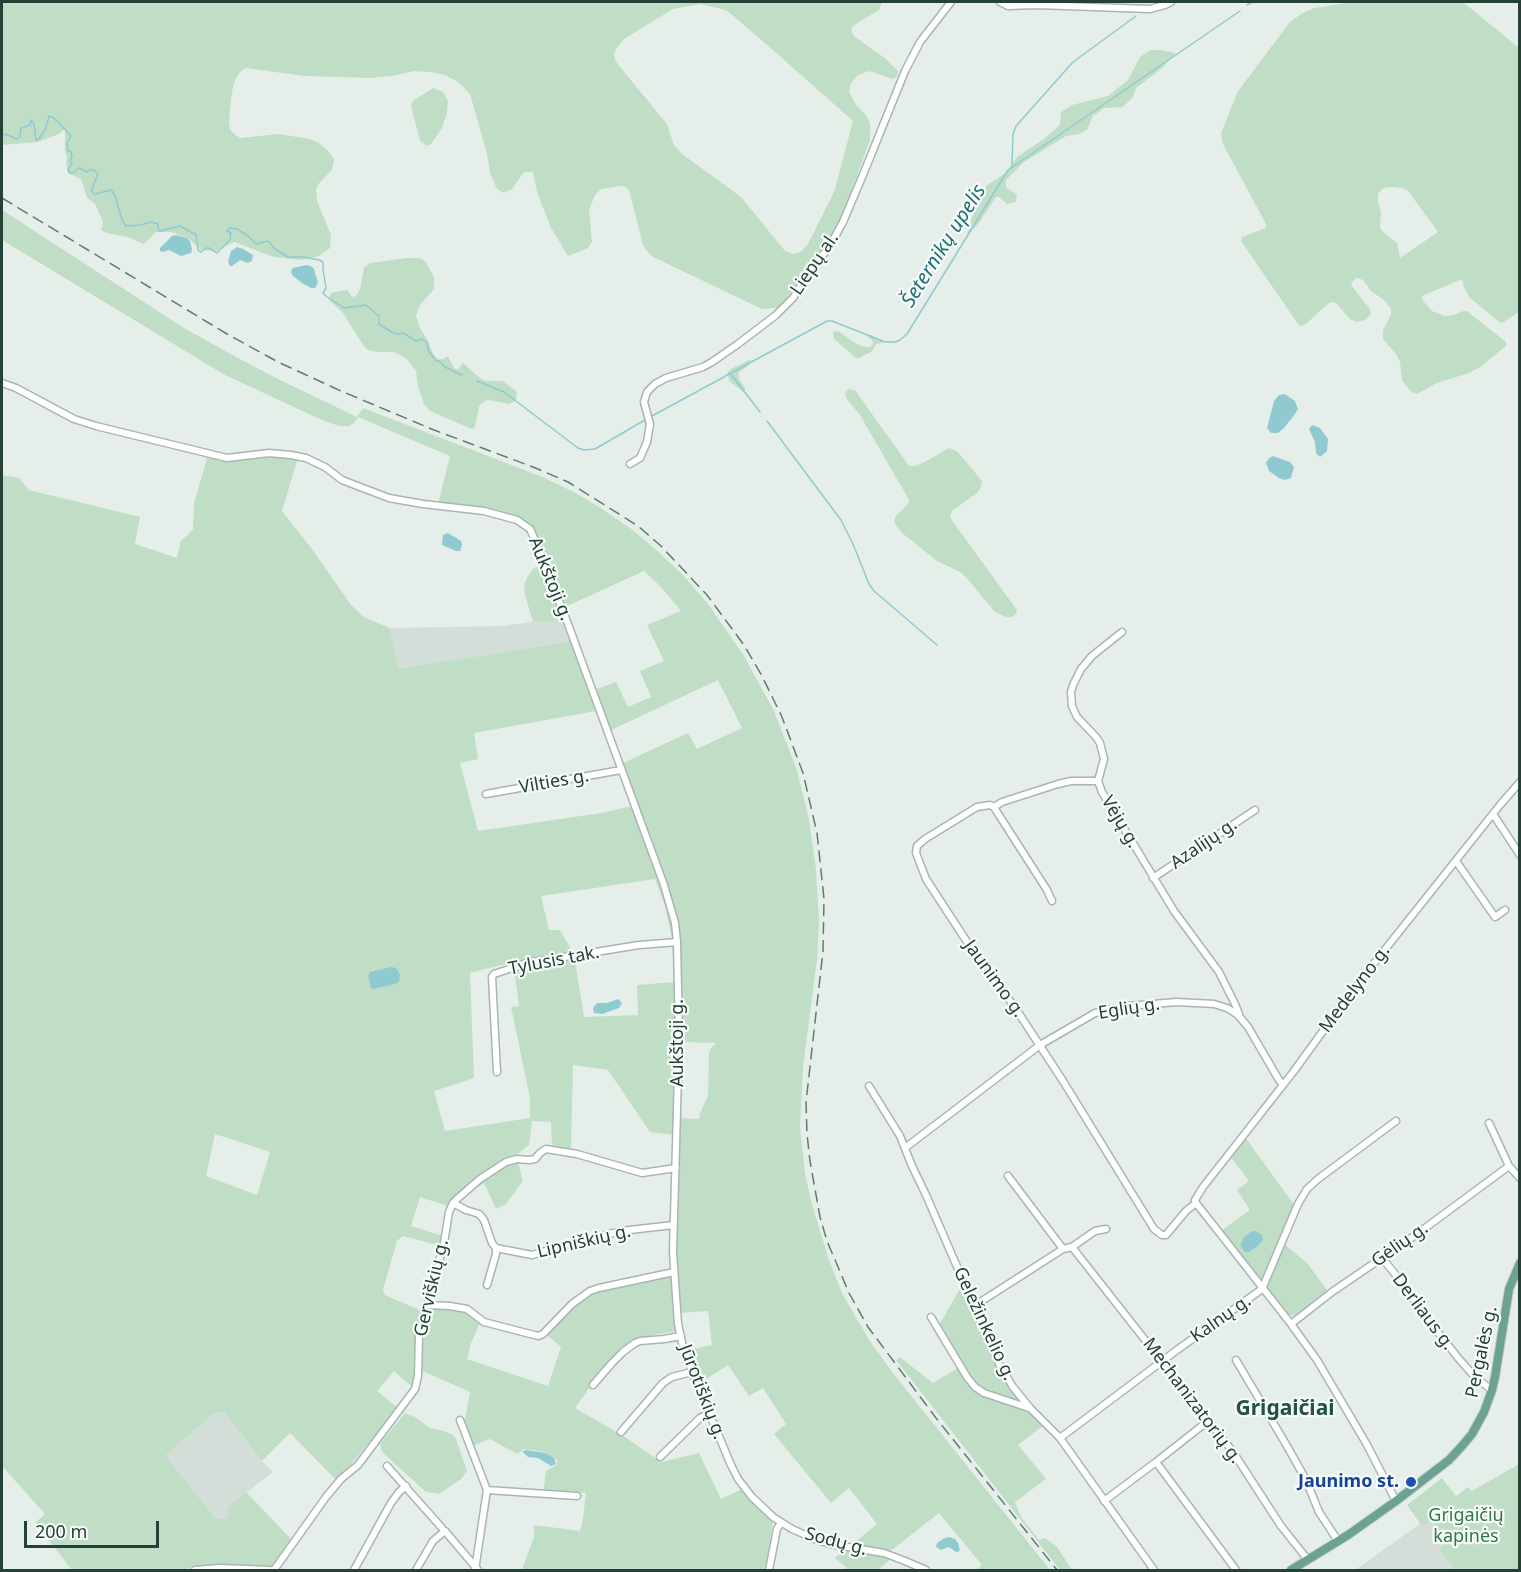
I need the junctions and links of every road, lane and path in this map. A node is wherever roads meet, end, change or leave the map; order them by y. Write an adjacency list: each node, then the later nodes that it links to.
1 (951, 2): 5 (street, Liepų al.)
2 (1000, 2): 3 (street)
3 (1171, 2)
4 (2, 384): 7 (street, Aukštoji g.)
5 (630, 464)
6 (1122, 632): 8 (street, Vėjų g.)
7 (621, 770): 10 (street, Vilties g.); 19 (street, Aukštoji g.)
8 (1098, 781): 11 (street); 16 (street, Vėjų g.)
9 (1520, 782): 13 (street, Medelyno g.)
10 (486, 794)
11 (994, 807): 17 (street); 21 (street, Jaunimo g.)
12 (1255, 810): 16 (street, Azalijų g.)
13 (1493, 814): 14 (street); 15 (street, Medelyno g.)
14 (1520, 855)
15 (1456, 861): 18 (street); 23 (street, Medelyno g.)
16 (1154, 878): 20 (street, Vėjų g.)
17 (1052, 901)
18 (1505, 910)
19 (677, 942): 22 (street, Tylusis tak.); 29 (street, Aukštoji g.)
20 (1238, 1016): 21 (street, Eglių g.); 23 (street, Eglių g.)
21 (1040, 1045): 27 (street, Eglių g.); 32 (street, Jaunimo g.)
22 (497, 1071)
23 (1283, 1085): 32 (street, Medelyno g.)
24 (869, 1086): 27 (street, Geležinkelio g.)
25 (1396, 1121): 43 (street, Kalnų g.)
26 (1490, 1123): 28 (street)
27 (905, 1148): 45 (street, Geležinkelio g.)
28 (1509, 1166): 31 (street); 39 (street, Gėlių g.)
29 (676, 1168): 33 (street); 34 (street, Jūrotiškių g.)
30 (1008, 1176): 38 (street)
31 (1520, 1178)
32 (1195, 1201): 43 (street)
33 (453, 1203): 37 (street); 44 (street, Gerviškių g.)
34 (673, 1225): 37 (street, Lipniškių g.); 41 (street, Jūrotiškių g.)
35 (1106, 1229): 36 (street)
36 (1072, 1247): 38 (street); 50 (street, Mechanizatorių g.)
37 (496, 1248): 42 (street)
38 (1063, 1249): 45 (street)
39 (1382, 1258): 47 (street, Gėlių g.); 53 (street, Derliaus g.)
40 (1520, 1263): 53 (main road, Pergalės g.)
41 (674, 1272): 44 (street); 48 (street, Jūrotiškių g.)
42 (487, 1285)
43 (1263, 1289): 47 (street); 50 (street, Kalnų g.)
44 (427, 1305): 73 (street, Gerviškių g.)
45 (974, 1306): 54 (street, Geležinkelio g.)
46 (931, 1317): 54 (street)
47 (1291, 1323): 67 (street)
48 (681, 1336): 51 (street, Jūrotiškių g.); 52 (street)
49 (1236, 1360): 70 (street)
50 (1162, 1361): 57 (street, Mechanizatorių g.); 59 (street, Kalnų g.)
51 (692, 1372): 55 (street, Jūrotiškių g.); 58 (street)
52 (593, 1385)
53 (1492, 1390): 67 (main road, Pergalės g.)
54 (1030, 1408): 59 (street, Geležinkelio g.)
55 (709, 1413): 60 (street); 68 (street, Jūrotiškių g.)
56 (460, 1420): 64 (street)
57 (1208, 1421): 61 (street); 71 (street, Mechanizatorių g.)
58 (621, 1432)
59 (1060, 1438): 66 (street, Geležinkelio g.)
60 (660, 1457)
61 (1156, 1462): 66 (street); 80 (street)
62 (387, 1466): 63 (street)
63 (406, 1486): 69 (street); 74 (street)
64 (487, 1490): 65 (street); 76 (street)
65 (577, 1496)
66 (1104, 1501): 79 (street, Geležinkelio g.)
67 (1396, 1501): 70 (main road, Pergalės g.)
68 (781, 1523): 77 (street); 78 (street, Sodų g.)
69 (443, 1529): 75 (street); 76 (street)
70 (1338, 1541): 71 (main road, Pergalės g.)
71 (1308, 1560): 81 (main road, Pergalės g.)
72 (195, 1570): 73 (street)
73 (272, 1570)
74 (354, 1570)
75 (416, 1570)
76 (477, 1570)
77 (769, 1570)
78 (926, 1570)
79 (1154, 1570)
80 (1236, 1570)
81 (1291, 1570)

